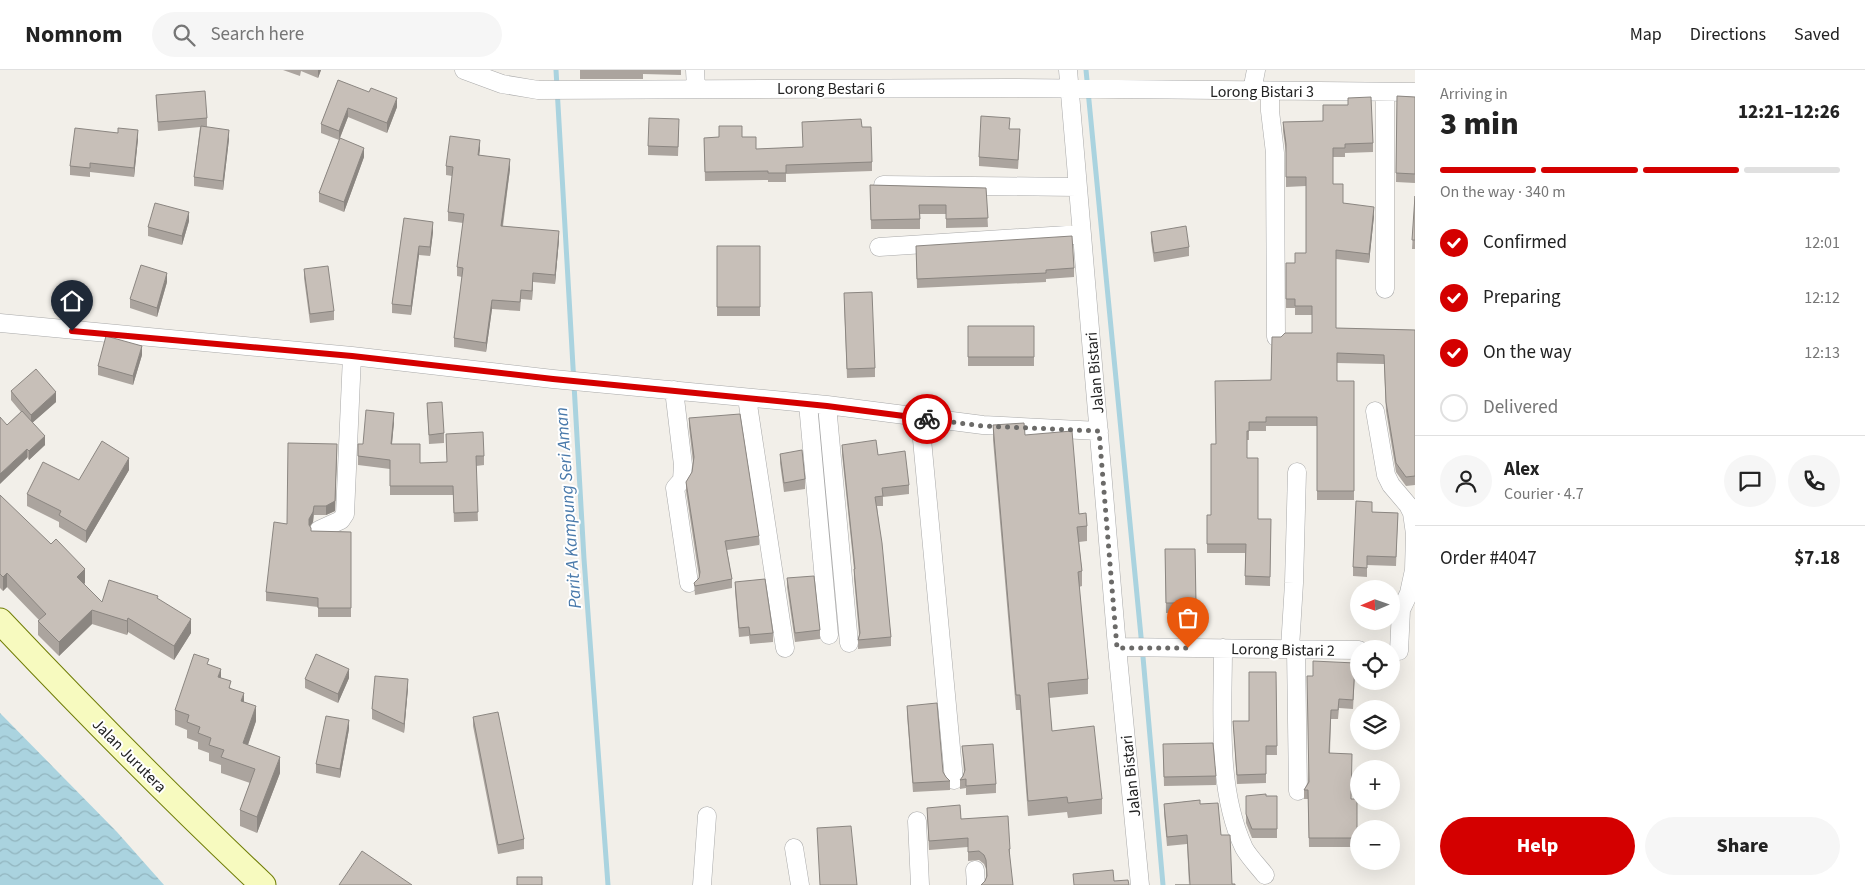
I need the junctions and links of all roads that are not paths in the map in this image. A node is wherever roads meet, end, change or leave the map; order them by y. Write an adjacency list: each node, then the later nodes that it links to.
1 (464, 70): 5 (street, Lorong Bestari 6)
2 (695, 70): 5 (street)
3 (1068, 70): 6 (street, Jalan Bistari)
4 (1256, 70): 9 (street)
5 (696, 88): 6 (street, Lorong Bestari 6)
6 (1077, 89): 7 (street, Lorong Bestari 6); 13 (street, Jalan Bistari)
7 (1109, 89): 9 (street, Lorong Bistari 3)
8 (1270, 90): 9 (street, Lorong Bistari 3); 10 (street, Lorong Bistari 3); 18 (street)
9 (1252, 91)
10 (1385, 92): 11 (street, Lorong Bistari 3); 16 (street)
11 (1415, 92)
12 (883, 185): 13 (street)
13 (1077, 187): 14 (street, Jalan Bistari)
14 (1082, 234): 15 (street); 26 (street, Jalan Bistari)
15 (880, 247)
16 (1385, 289)
17 (0, 323): 19 (street)
18 (1276, 337)
19 (352, 356): 20 (street); 28 (street)
20 (674, 390): 21 (street); 29 (street)
21 (747, 398): 22 (street); 33 (street)
22 (808, 404): 23 (street); 31 (street)
23 (827, 406): 25 (street); 32 (street)
24 (1375, 411): 38 (street)
25 (920, 418): 26 (street); 39 (street)
26 (1099, 431): 34 (street, Jalan Bistari)
27 (1297, 472): 36 (street)
28 (319, 530)
29 (689, 583)
30 (0, 621): 45 (street, Jalan Jurutera)
31 (829, 635)
32 (848, 643)
33 (785, 648)
34 (1123, 648): 35 (street, Lorong Bistari 2); 49 (street, Jalan Bistari)
35 (1223, 648): 36 (street, Lorong Bistari 2); 44 (street)
36 (1293, 649): 37 (street, Lorong Bistari 2); 40 (street)
37 (1350, 650)
38 (1402, 651)
39 (954, 780)
40 (1298, 791)
41 (707, 816): 46 (street)
42 (917, 821): 48 (street)
43 (794, 848): 47 (street)
44 (1265, 875)
45 (263, 885)
46 (702, 885)
47 (800, 885)
48 (920, 885)
49 (1140, 885)

